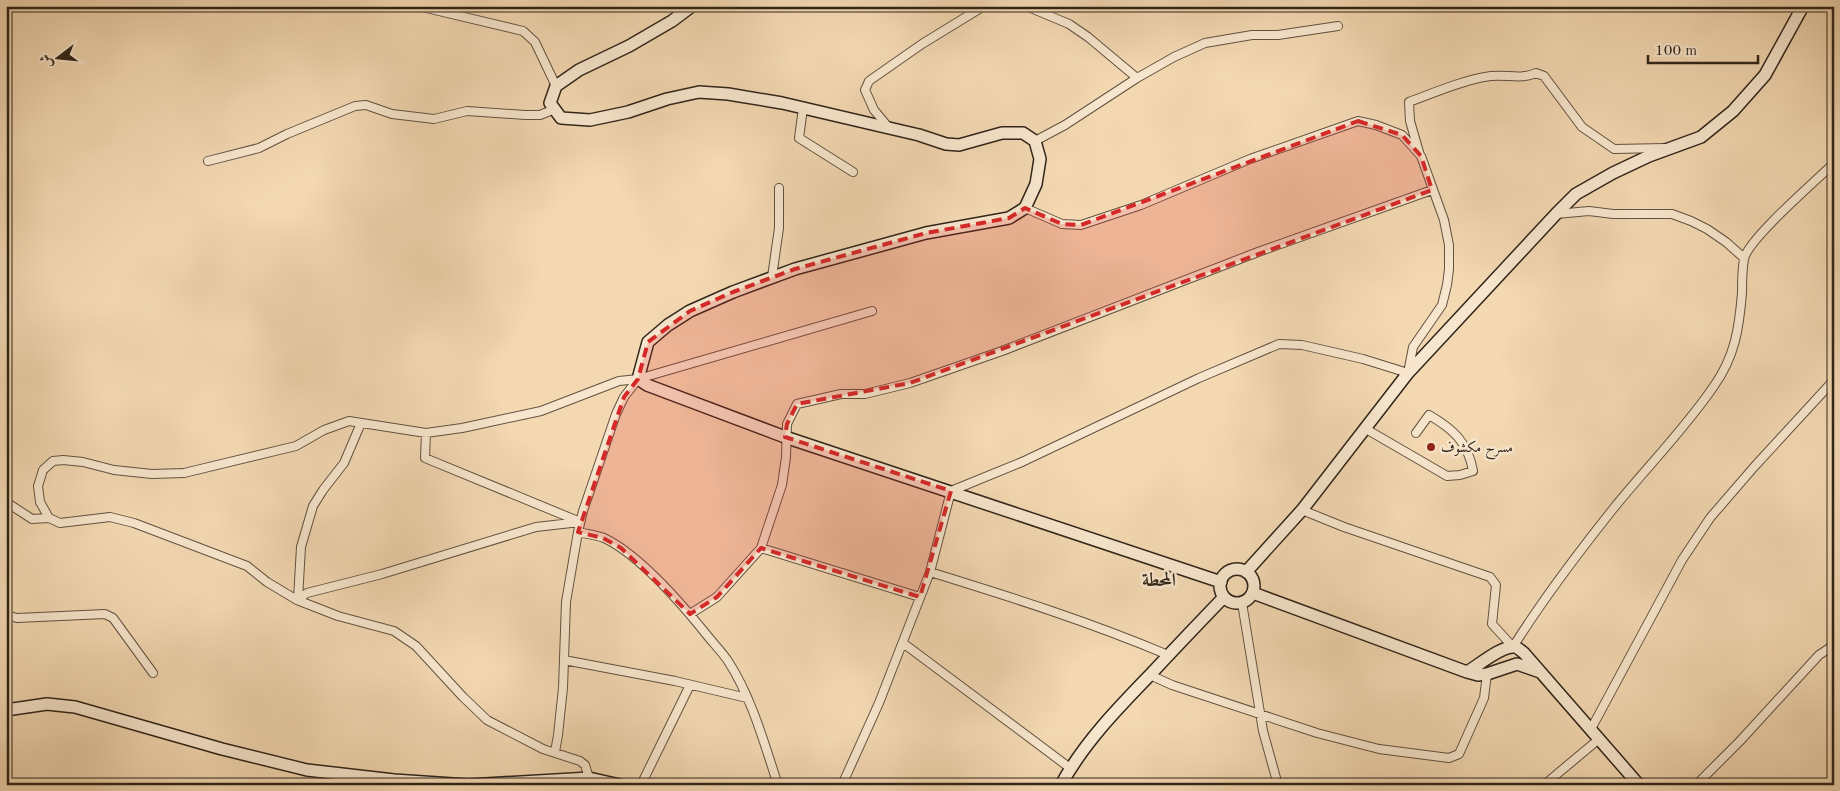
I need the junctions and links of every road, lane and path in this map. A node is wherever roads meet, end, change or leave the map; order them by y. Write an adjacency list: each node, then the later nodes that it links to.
1 (418, 6): 8 (street)
2 (692, 6): 8 (street)
3 (984, 6): 11 (street)
4 (1026, 6): 7 (street)
5 (1803, 6): 13 (street)
6 (1338, 26): 7 (street)
7 (1137, 78): 12 (street)
8 (556, 86): 10 (street)
9 (803, 108): 10 (street); 11 (street); 17 (street)
10 (555, 109): 15 (street)
11 (889, 128): 12 (street)
12 (1035, 141): 20 (street)
13 (1669, 148): 14 (street); 21 (street)
14 (1421, 156): 19 (street); 20 (street)
15 (208, 161)
16 (1834, 163): 22 (street)
17 (853, 172)
18 (779, 188): 23 (street)
19 (1432, 190): 25 (street); 32 (street)
20 (1025, 208): 23 (street)
21 (1556, 214): 22 (street); 25 (street)
22 (1744, 258): 52 (street)
23 (772, 277): 26 (street)
24 (872, 311): 26 (street)
25 (1408, 373): 29 (street); 33 (street)
26 (638, 379): 30 (street); 32 (street); 37 (street)
27 (1834, 380): 64 (street)
28 (361, 424): 30 (street); 36 (street); 46 (street)
29 (1366, 430): 31 (street); 35 (street)
30 (426, 433): 37 (street)
31 (1416, 433)
32 (786, 437): 33 (street); 39 (street)
33 (951, 492): 40 (street); 42 (street)
34 (6, 502): 36 (street)
35 (1302, 510): 41 (street); 52 (street)
36 (48, 518): 46 (street)
37 (580, 522): 38 (street); 46 (street)
38 (578, 532): 48 (street); 54 (street)
39 (761, 548): 44 (street); 48 (street)
40 (930, 572): 44 (street); 53 (street)
41 (1246, 572): 42 (street); 43 (street)
42 (1221, 582): 45 (street)
43 (1254, 593): 47 (street); 55 (street)
44 (920, 597): 50 (street)
45 (1224, 598): 47 (street); 53 (street)
46 (298, 600): 66 (street)
47 (1242, 603): 63 (street)
48 (690, 614): 61 (street)
49 (6, 615): 57 (street)
50 (903, 643): 67 (street); 73 (street)
51 (1834, 645): 78 (street)
52 (1513, 647): 55 (street); 56 (street)
53 (1168, 655): 58 (street)
54 (564, 660): 60 (street); 66 (street)
55 (1467, 672): 59 (street)
56 (1540, 672): 59 (street); 64 (street)
57 (152, 673)
58 (1150, 674): 63 (street); 67 (street)
59 (1487, 674): 63 (street)
60 (690, 685): 61 (street); 71 (street)
61 (746, 698): 72 (street)
62 (6, 710): 69 (street)
63 (1261, 715): 75 (street)
64 (1591, 729): 65 (street)
65 (1599, 739): 76 (street); 77 (street)
66 (555, 752): 68 (street)
67 (1070, 768): 74 (street)
68 (589, 778): 69 (street); 70 (street)
69 (556, 782)
70 (620, 785)
71 (642, 785)
72 (778, 785)
73 (842, 785)
74 (1061, 785)
75 (1278, 785)
76 (1544, 785)
77 (1639, 785)
78 (1696, 785)

